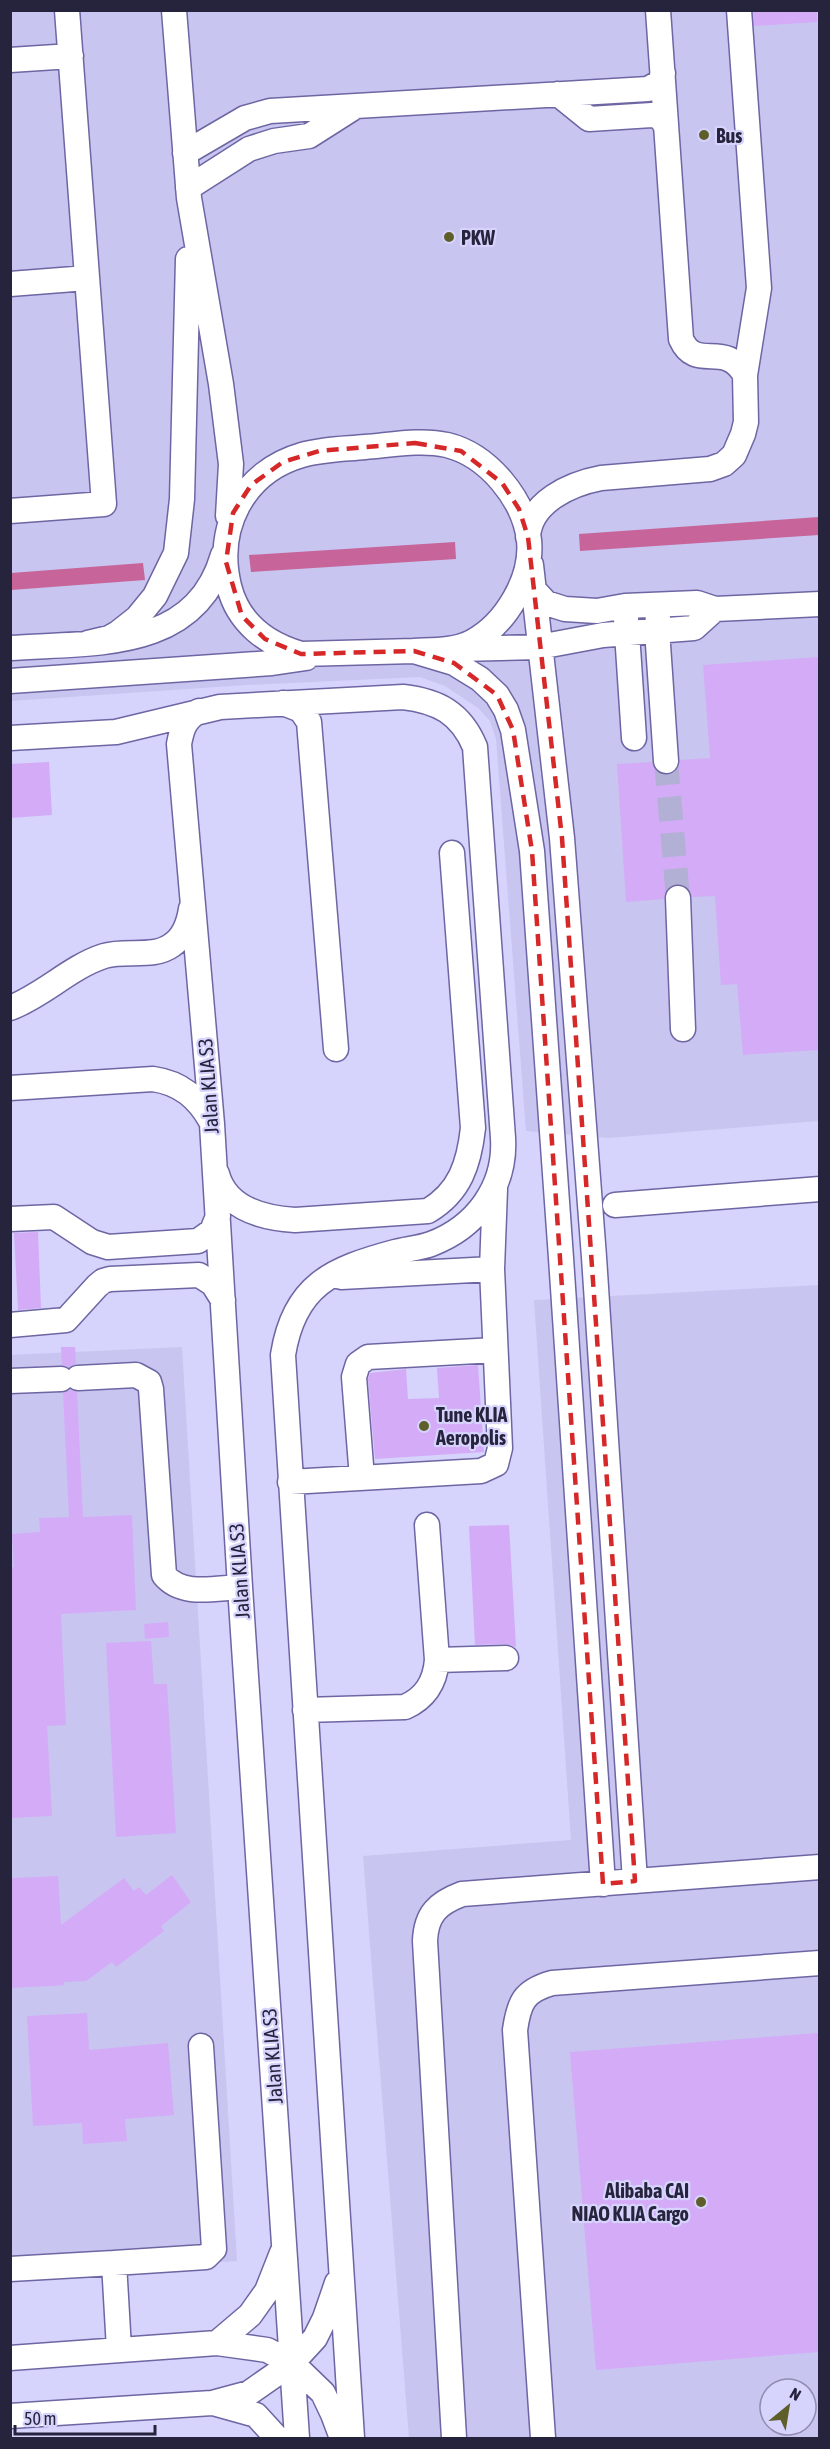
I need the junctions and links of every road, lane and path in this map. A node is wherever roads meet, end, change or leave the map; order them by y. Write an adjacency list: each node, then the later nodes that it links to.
1 (67, 10): 5 (street)
2 (174, 10): 11 (street)
3 (658, 10): 7 (street)
4 (739, 10): 15 (street)
5 (71, 56): 6 (street); 13 (street)
6 (10, 60)
7 (663, 73): 8 (street); 10 (street)
8 (558, 94): 9 (street); 10 (street)
9 (355, 106): 11 (street); 12 (street)
10 (666, 128): 15 (street)
11 (185, 153): 12 (street)
12 (188, 193): 17 (street); 26 (street)
13 (87, 278): 14 (street); 16 (street)
14 (10, 284)
15 (745, 375): 18 (street)
16 (10, 511)
17 (227, 538): 18 (street); 26 (street); 31 (street)
18 (529, 544): 19 (street); 29 (street)
19 (534, 589): 21 (street); 27 (street)
20 (819, 604): 23 (street)
21 (626, 606): 22 (street); 25 (street)
22 (659, 606): 23 (street); 24 (street)
23 (715, 609): 24 (street)
24 (657, 630): 25 (street); 37 (street)
25 (626, 632): 27 (street); 36 (street)
26 (88, 643): 28 (street)
27 (539, 647): 29 (street); 66 (street)
28 (10, 648)
29 (445, 649): 30 (street)
30 (414, 651): 31 (street); 67 (street)
31 (323, 655): 32 (street)
32 (10, 681)
33 (283, 703): 34 (street); 43 (street); 47 (street)
34 (199, 711): 35 (street); 39 (street, Jalan KLIA S3)
35 (10, 738)
36 (634, 738)
37 (666, 761)
38 (452, 854): 46 (street)
39 (193, 898): 41 (street); 45 (street, Jalan KLIA S3)
40 (678, 898): 42 (street)
41 (10, 1008)
42 (682, 1029)
43 (336, 1049)
44 (10, 1088): 45 (street)
45 (212, 1124): 46 (street, Jalan KLIA S3)
46 (214, 1164): 50 (street, Jalan KLIA S3)
47 (495, 1189): 52 (street); 53 (street)
48 (819, 1189): 49 (street)
49 (615, 1205)
50 (218, 1216): 51 (street); 54 (street, Jalan KLIA S3)
51 (10, 1219)
52 (492, 1269): 53 (street); 56 (street)
53 (328, 1278): 59 (street)
54 (223, 1300): 55 (street); 61 (street, Jalan KLIA S3)
55 (10, 1325)
56 (495, 1350): 58 (street); 58 (street)
57 (10, 1381): 61 (street)
58 (362, 1478): 59 (street)
59 (290, 1482): 64 (street)
60 (427, 1525): 63 (street)
61 (240, 1587): 70 (street, Jalan KLIA S3)
62 (506, 1658): 63 (street)
63 (437, 1660): 64 (street)
64 (304, 1710): 73 (street)
65 (819, 1867): 66 (street)
66 (634, 1881): 67 (street)
67 (603, 1884): 84 (street)
68 (819, 1963): 85 (street)
69 (201, 2046): 71 (street)
70 (285, 2244): 74 (street); 77 (street, Jalan KLIA S3)
71 (114, 2263): 72 (street); 75 (street)
72 (10, 2269)
73 (340, 2275): 77 (street); 83 (street)
74 (217, 2343): 75 (street); 77 (street)
75 (119, 2349): 76 (street)
76 (10, 2358)
77 (292, 2363): 78 (street); 81 (street, Jalan KLIA S3); 82 (street)
78 (212, 2403): 79 (street); 80 (street)
79 (10, 2416)
80 (277, 2439)
81 (297, 2439)
82 (342, 2439)
83 (352, 2439)
84 (454, 2439)
85 (543, 2439)

